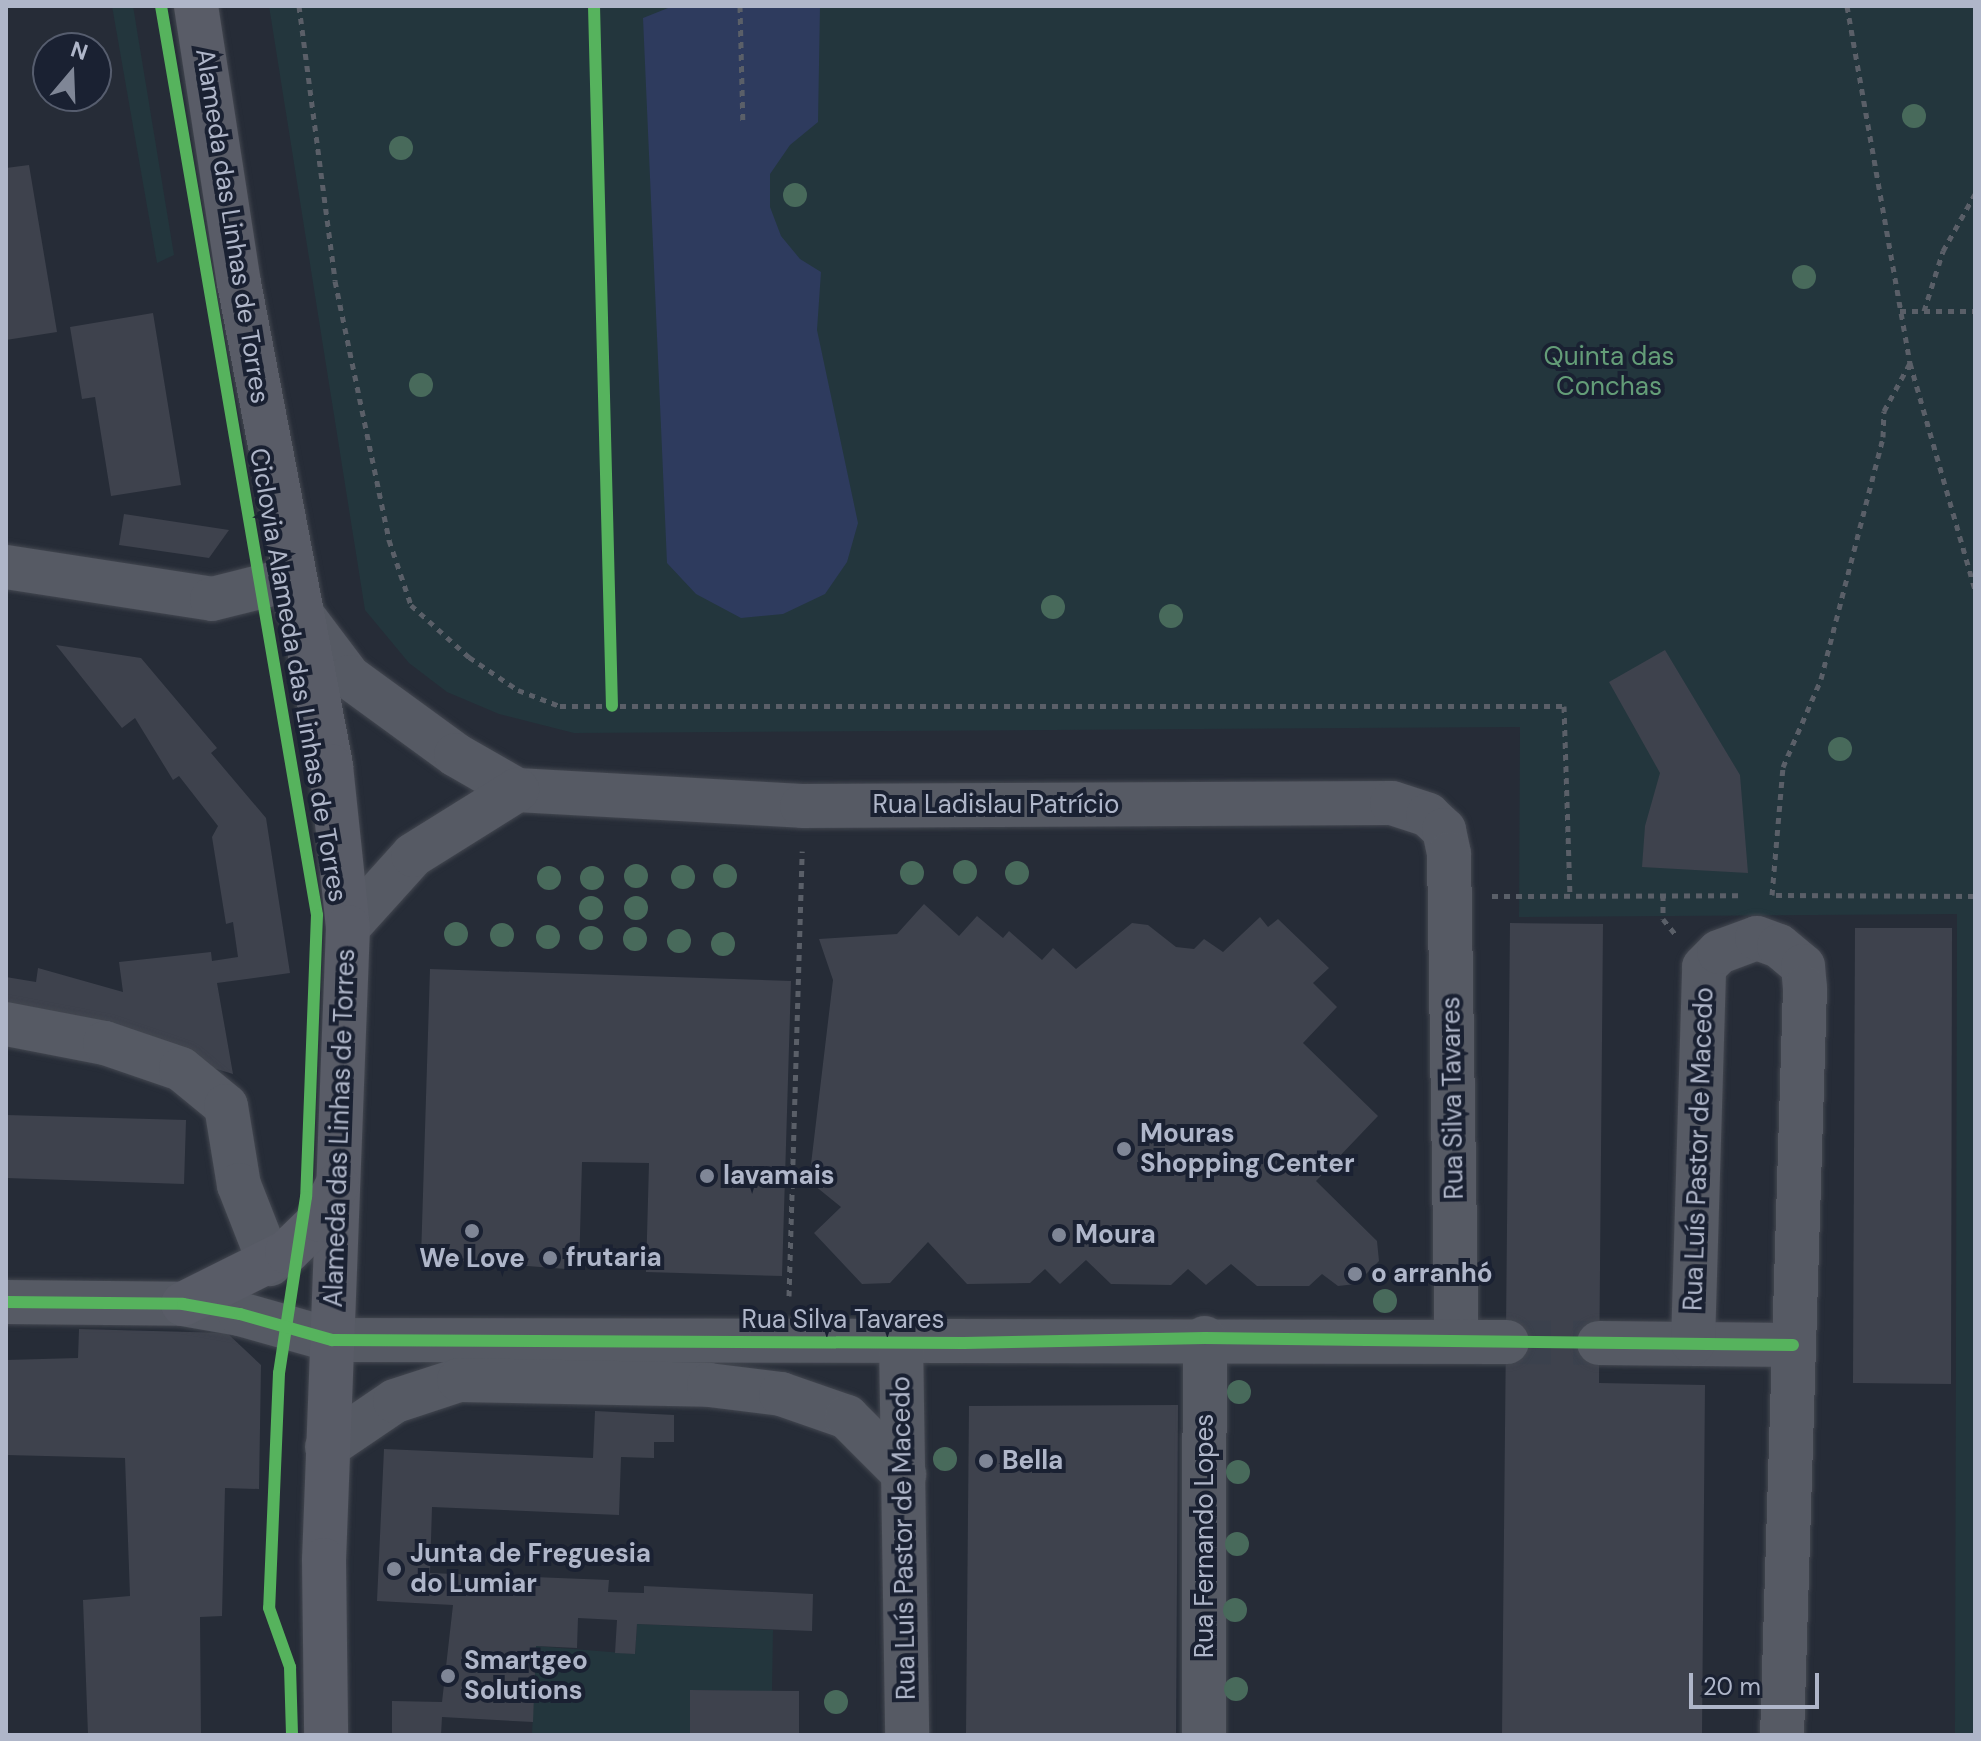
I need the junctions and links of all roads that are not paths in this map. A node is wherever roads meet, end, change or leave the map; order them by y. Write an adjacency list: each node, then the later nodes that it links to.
1 (196, 6): 3 (main road, Alameda das Linhas de Torres)
2 (6, 567): 3 (street)
3 (295, 594): 4 (street, Rua Ladislau Patrício); 6 (main road, Alameda das Linhas de Torres)
4 (517, 790): 5 (street, Rua Ladislau Patrício); 6 (street)
5 (1450, 875): 15 (street, Rua Silva Tavares)
6 (348, 927): 8 (main road, Alameda das Linhas de Torres)
7 (6, 1024): 9 (street)
8 (340, 1175): 9 (main road); 13 (main road, Alameda das Linhas de Torres)
9 (270, 1264): 11 (main road)
10 (6, 1302): 11 (street, Rua Silva Tavares)
11 (183, 1304): 13 (street, Rua Silva Tavares)
12 (1205, 1338): 14 (street, Rua Silva Tavares); 15 (street, Rua Silva Tavares); 24 (street, Rua Fernando Lopes)
13 (332, 1340): 14 (street, Rua Silva Tavares); 20 (main road, Alameda das Linhas de Torres)
14 (901, 1341): 21 (street, Rua Luís Pastor de Macedo)
15 (1457, 1341): 16 (street, Rua Silva Tavares)
16 (1507, 1342)
17 (1599, 1343): 18 (street)
18 (1693, 1343): 19 (street, Rua Luís Pastor de Macedo); 19 (street, Rua Luís Pastor de Macedo)
19 (1793, 1345): 25 (street, Rua Luís Pastor de Macedo)
20 (327, 1447): 21 (street); 22 (main road, Alameda das Linhas de Torres)
21 (904, 1474): 23 (street, Rua Luís Pastor de Macedo)
22 (326, 1735)
23 (907, 1735)
24 (1204, 1735)
25 (1782, 1735)

